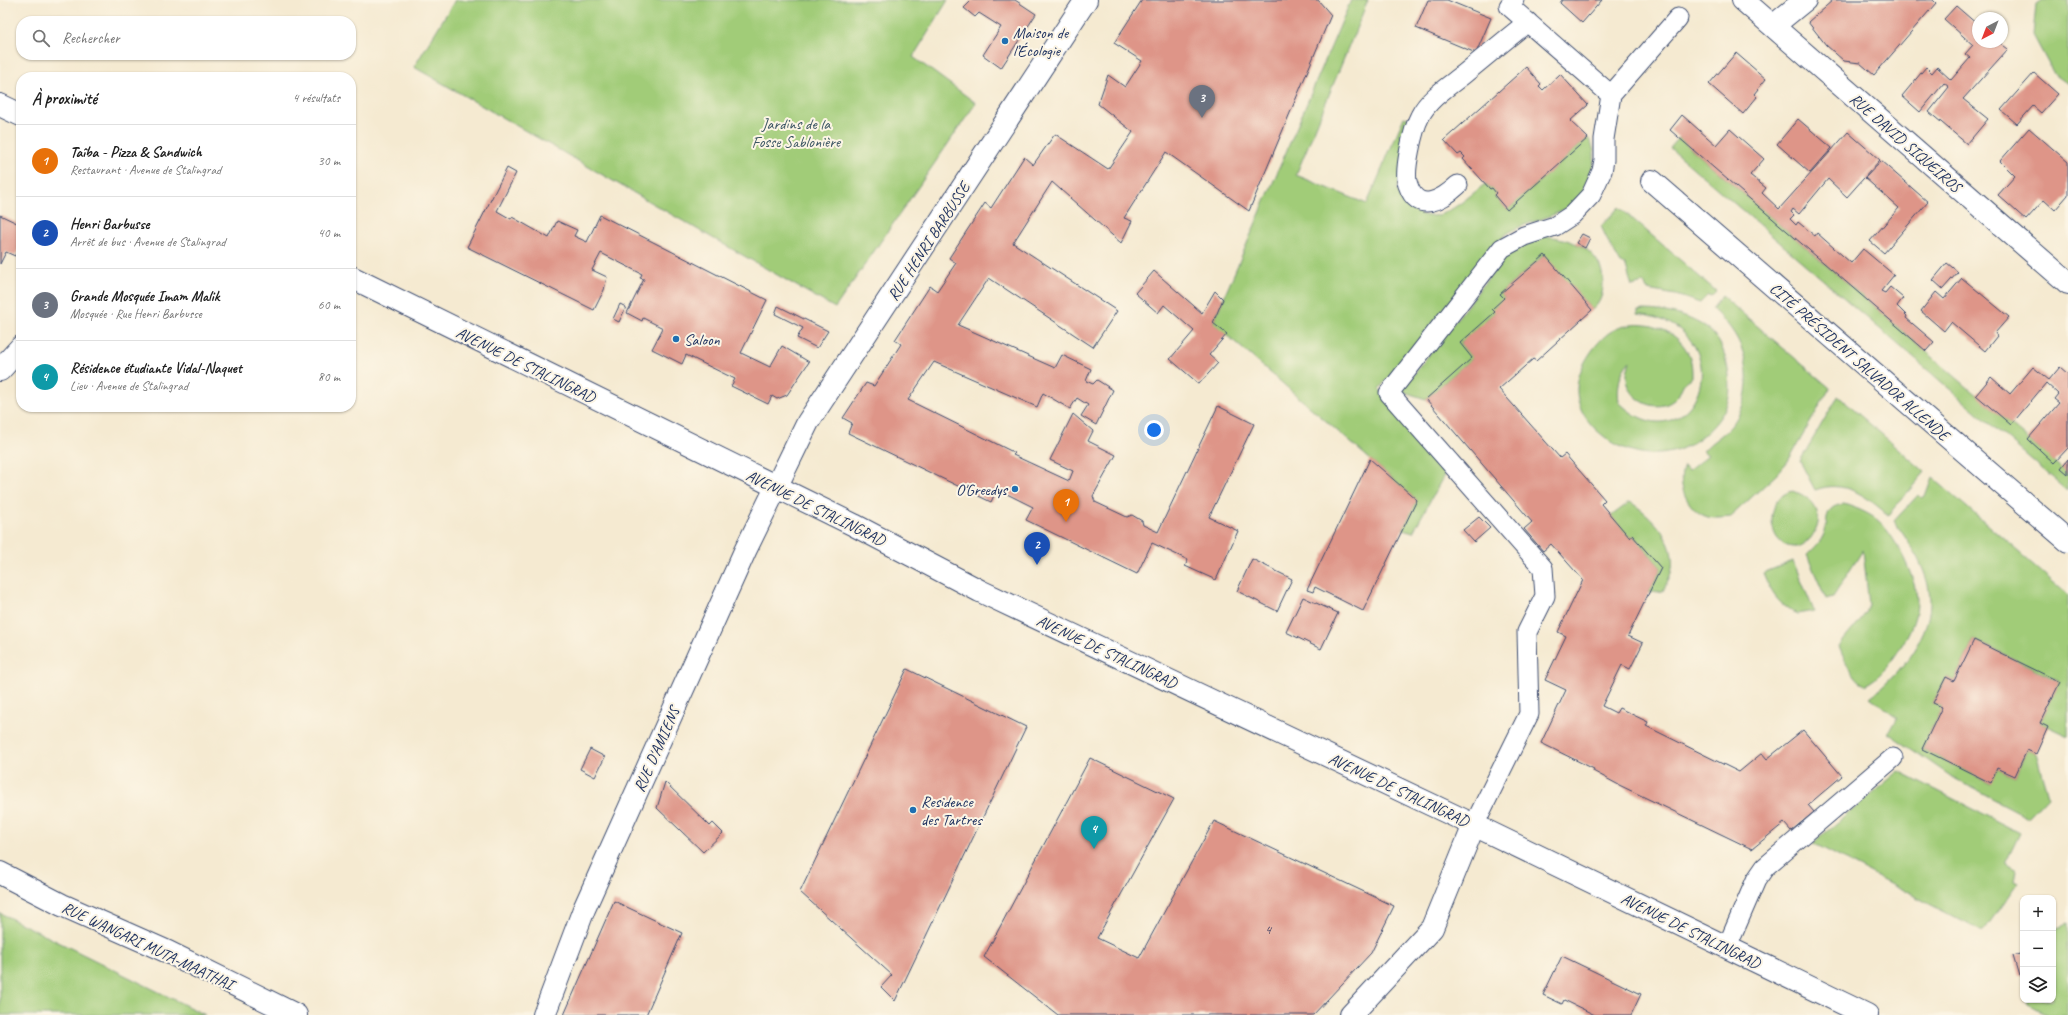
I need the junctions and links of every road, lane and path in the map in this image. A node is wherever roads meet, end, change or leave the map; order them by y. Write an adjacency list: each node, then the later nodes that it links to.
1 (1086, 0): 17 (street, RUE HENRI BARBUSSE)
2 (1514, 0): 6 (lane)
3 (1743, 0): 7 (street, RUE DAVID SIQUEIROS)
4 (1805, 0): 7 (street)
5 (1678, 18): 8 (lane)
6 (1528, 22): 8 (lane); 12 (lane)
7 (1773, 26): 14 (street, RUE DAVID SIQUEIROS)
8 (1611, 95): 20 (lane)
9 (0, 105): 10 (street)
10 (16, 113)
11 (1652, 181): 18 (street, CITÉ PRÉSIDENT SALVADOR ALLENDE)
12 (1458, 185)
13 (356, 279): 17 (street, AVENUE DE STALINGRAD)
14 (2068, 283)
15 (16, 352): 16 (street)
16 (0, 370)
17 (776, 487): 20 (street, AVENUE DE STALINGRAD); 24 (street, RUE D'AMIENS)
18 (2068, 541)
19 (1894, 758): 22 (lane)
20 (1474, 825): 22 (street, AVENUE DE STALINGRAD); 25 (street)
21 (0, 873): 23 (street, RUE WANGARI MUTA-MAATHAI)
22 (1726, 947): 26 (street, AVENUE DE STALINGRAD)
23 (296, 1015)
24 (544, 1015)
25 (1351, 1015)
26 (1867, 1015)

